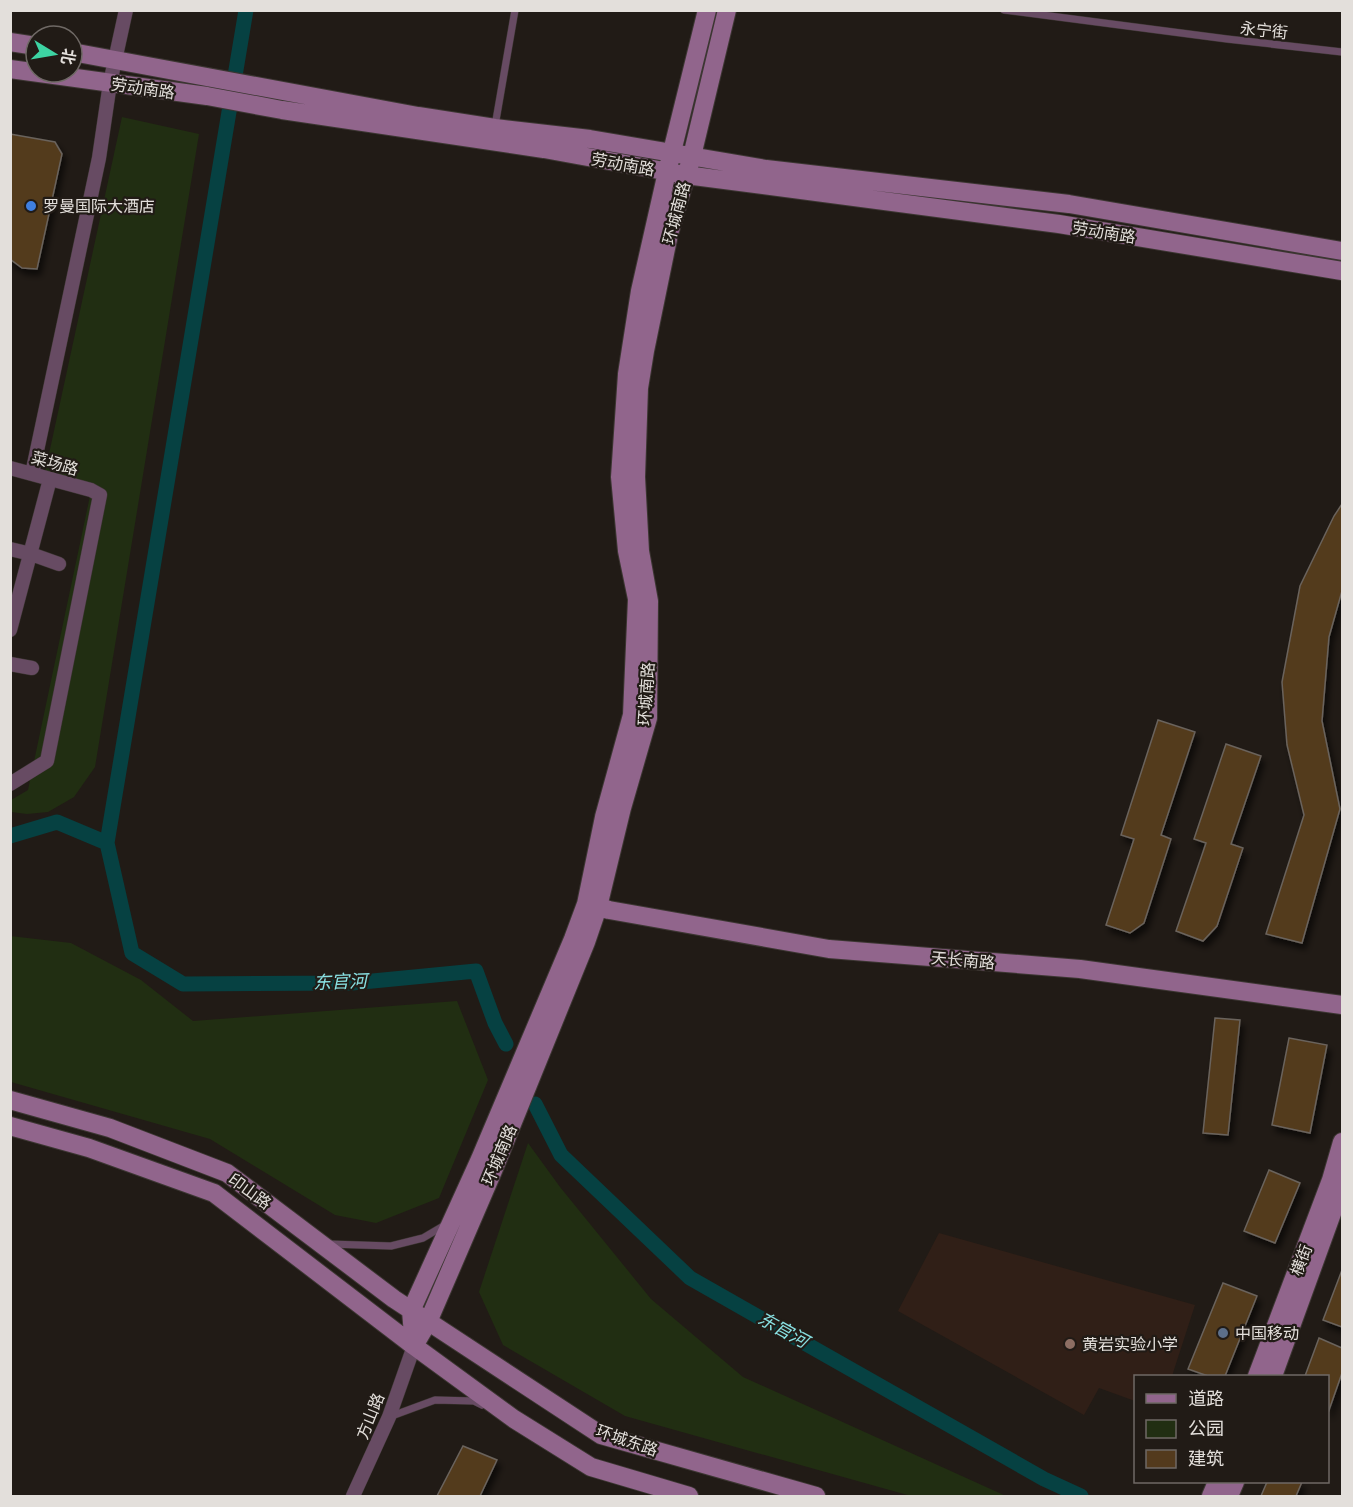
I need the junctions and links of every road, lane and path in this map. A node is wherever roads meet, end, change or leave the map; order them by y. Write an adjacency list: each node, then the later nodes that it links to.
1 (126, 10): 8 (street)
2 (515, 10): 12 (lane)
3 (707, 10): 13 (main road)
4 (727, 10): 14 (main road, 环城南路)
5 (1004, 10): 6 (lane, 永宁街)
6 (1342, 52)
7 (84, 54): 8 (main road, 劳动南路)
8 (115, 59): 10 (street); 11 (main road, 劳动南路)
9 (10, 69): 10 (main road, 劳动南路)
10 (110, 83): 11 (main road, 劳动南路); 20 (street)
11 (284, 101): 12 (main road, 劳动南路); 15 (main road, 劳动南路)
12 (495, 128): 13 (main road, 劳动南路)
13 (673, 153): 14 (main road, 劳动南路); 15 (main road)
14 (692, 156): 16 (main road, 环城南路); 17 (main road, 劳动南路)
15 (668, 172): 16 (main road, 劳动南路); 29 (main road)
16 (686, 175): 18 (main road, 劳动南路); 29 (main road, 环城南路)
17 (1342, 251)
18 (1342, 271)
19 (10, 468): 20 (street, 菜场路)
20 (32, 474): 21 (street, 菜场路)
21 (51, 479): 23 (street); 28 (street, 菜场路)
22 (10, 549): 23 (street)
23 (31, 554): 24 (street); 25 (street)
24 (59, 564)
25 (10, 630)
26 (10, 664): 27 (street)
27 (32, 668)
28 (10, 784)
29 (592, 906): 30 (main road, 天长南路); 35 (main road); 38 (main road, 环城南路)
30 (1342, 1005)
31 (10, 1100): 36 (main road, 印山路)
32 (10, 1126): 39 (main road, 印山路)
33 (1342, 1142): 40 (main road, 横街)
34 (1342, 1186): 41 (main road, 横街)
35 (452, 1221): 36 (lane); 37 (main road)
36 (320, 1243): 37 (main road, 印山路)
37 (411, 1311): 38 (main road, 印山路); 39 (main road)
38 (428, 1322): 39 (main road, 环城南路); 48 (main road, 环城东路)
39 (414, 1346): 42 (street, 方山路); 43 (main road)
40 (1258, 1375)
41 (1274, 1375)
42 (389, 1417): 43 (lane); 46 (street, 方山路)
43 (514, 1419): 47 (main road)
44 (1217, 1483): 49 (main road)
45 (1235, 1483): 50 (main road)
46 (353, 1497)
47 (689, 1497)
48 (816, 1497)
49 (1211, 1497)
50 (1229, 1497)

